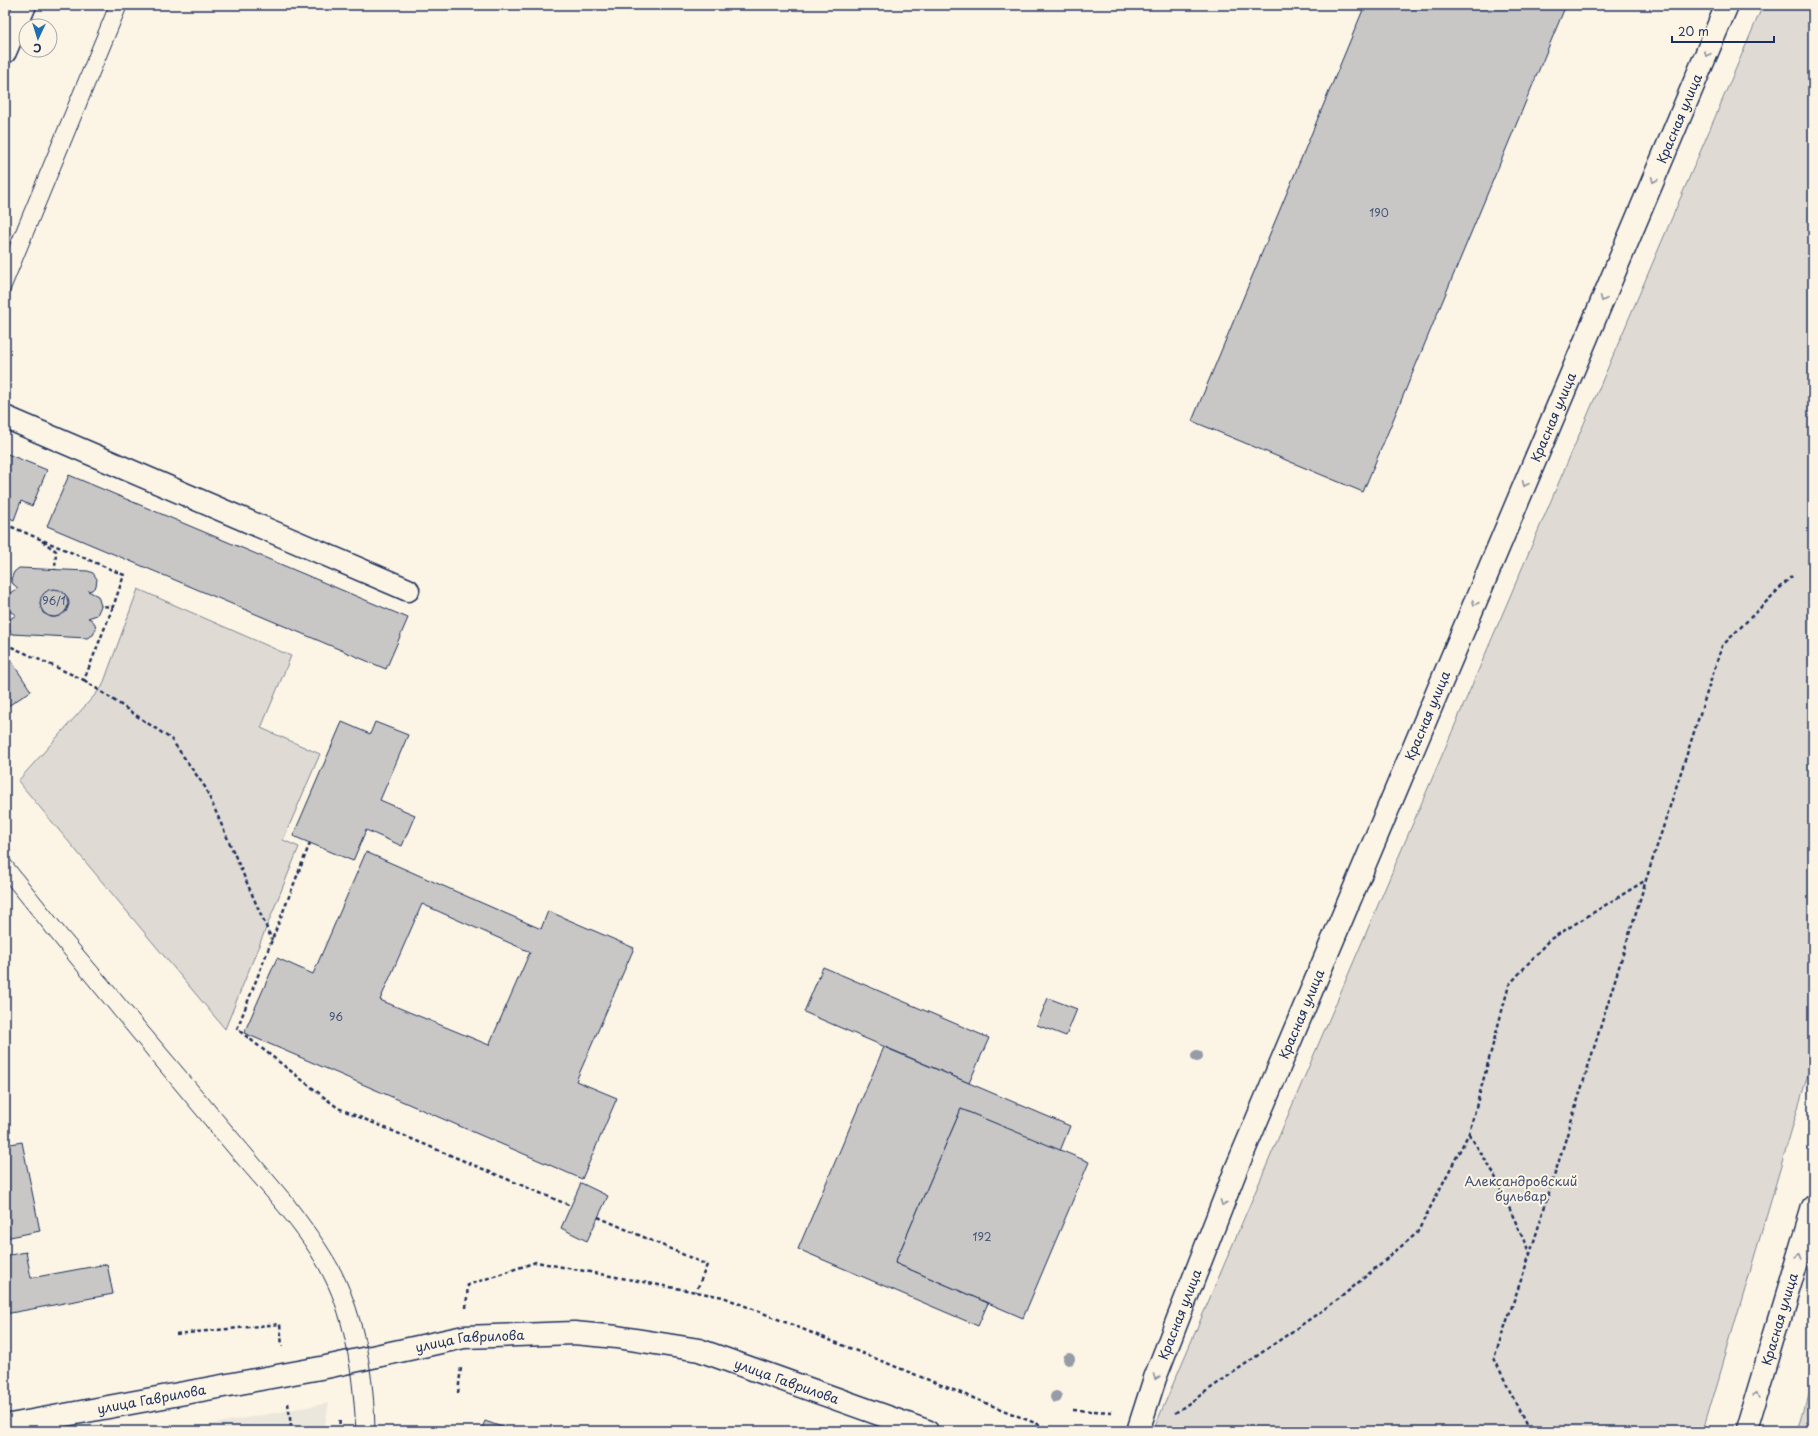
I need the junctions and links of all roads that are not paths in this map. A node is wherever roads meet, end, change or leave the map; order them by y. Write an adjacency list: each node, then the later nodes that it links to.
1 (25, 5): 3 (main road)
2 (1728, 5): 9 (main road, Красная улица, one-way to 9)
3 (5, 52)
4 (5, 417): 5 (main road)
5 (408, 590)
6 (1813, 1207): 10 (main road, Красная улица, one-way to 6)
7 (5, 1426): 8 (main road, улица Гаврилова)
8 (927, 1431)
9 (1138, 1431)
10 (1746, 1431)

